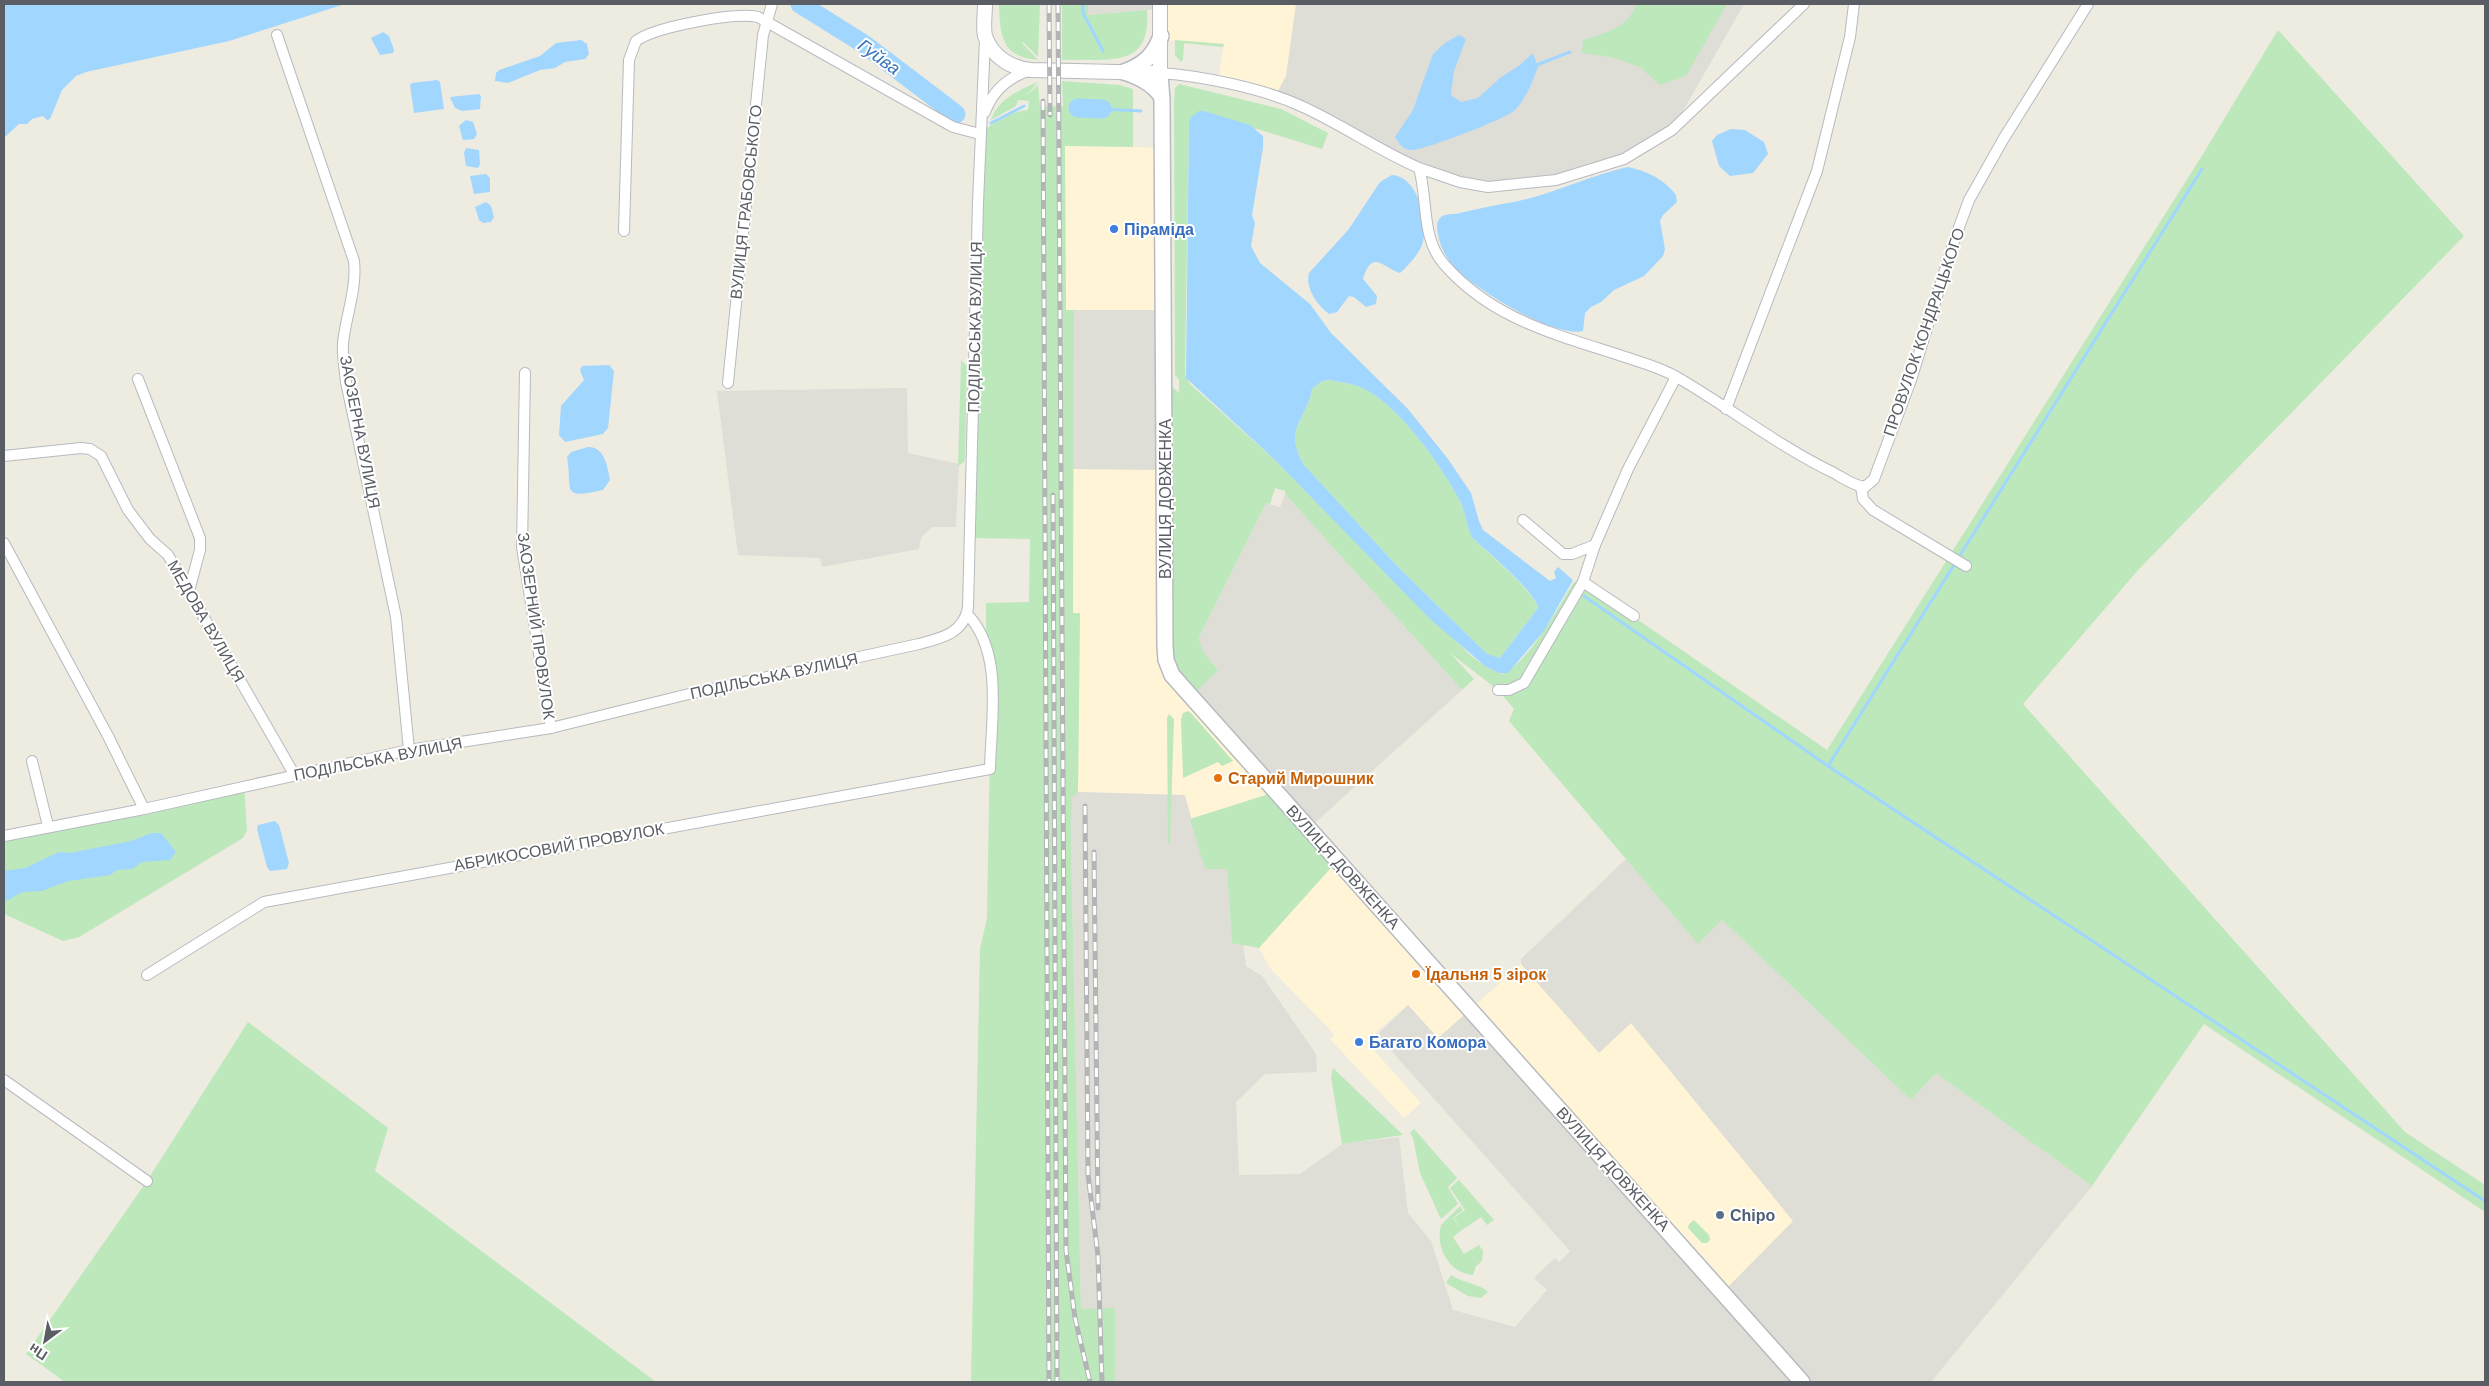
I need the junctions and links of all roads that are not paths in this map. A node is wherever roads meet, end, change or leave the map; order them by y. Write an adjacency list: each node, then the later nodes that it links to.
1 (772, 4): 7 (street, ВУЛИЦЯ ГРАБОВСЬКОГО)
2 (985, 4): 9 (street)
3 (1160, 4): 10 (street, ВУЛИЦЯ ДОВЖЕНКА)
4 (1804, 4): 17 (street)
5 (1854, 4): 23 (street)
6 (2088, 4): 25 (street, ПРОВУЛОК КОНДРАЦЬКОГО)
7 (766, 21): 16 (street); 18 (street); 22 (street, ВУЛИЦЯ ГРАБОВСЬКОГО)
8 (277, 35): 36 (street, ЗАОЗЕРНА ВУЛИЦЯ)
9 (985, 35): 11 (street); 15 (street, ПОДІЛЬСЬКА ВУЛИЦЯ)
10 (1161, 36): 12 (main road); 13 (street, ВУЛИЦЯ ДОВЖЕНКА)
11 (1031, 70): 12 (street); 15 (street)
12 (1124, 72): 13 (street); 14 (main road)
13 (1160, 73): 14 (main road, ВУЛИЦЯ ДОВЖЕНКА); 17 (street)
14 (1162, 97): 45 (main road, ВУЛИЦЯ ДОВЖЕНКА)
15 (981, 123): 16 (street, ПОДІЛЬСЬКА ВУЛИЦЯ)
16 (980, 134): 32 (street, ПОДІЛЬСЬКА ВУЛИЦЯ)
17 (1419, 168): 20 (street)
18 (624, 231)
19 (525, 373): 35 (street, ЗАОЗЕРНИЙ ПРОВУЛОК)
20 (1676, 377): 23 (street); 28 (street)
21 (138, 379): 31 (street)
22 (728, 383)
23 (1726, 409): 25 (street)
24 (4, 456): 31 (street, МЕДОВА ВУЛИЦЯ)
25 (1861, 486): 29 (street)
26 (1523, 520): 28 (street)
27 (4, 543): 39 (street)
28 (1595, 545): 30 (street)
29 (1958, 562)
30 (1583, 582): 33 (street); 34 (street)
31 (189, 591): 38 (street, МЕДОВА ВУЛИЦЯ)
32 (967, 614): 35 (street, ПОДІЛЬСЬКА ВУЛИЦЯ); 42 (street, АБРИКОСОВИЙ ПРОВУЛОК)
33 (1634, 616)
34 (1498, 690)
35 (551, 728): 36 (street, ПОДІЛЬСЬКА ВУЛИЦЯ)
36 (408, 750): 38 (street, ПОДІЛЬСЬКА ВУЛИЦЯ)
37 (32, 761): 40 (street)
38 (294, 774): 39 (street, ПОДІЛЬСЬКА ВУЛИЦЯ)
39 (144, 809): 40 (street, ПОДІЛЬСЬКА ВУЛИЦЯ)
40 (48, 826): 41 (street, ПОДІЛЬСЬКА ВУЛИЦЯ)
41 (4, 836)
42 (147, 975)
43 (4, 1080): 44 (street)
44 (147, 1181)
45 (1802, 1382)

